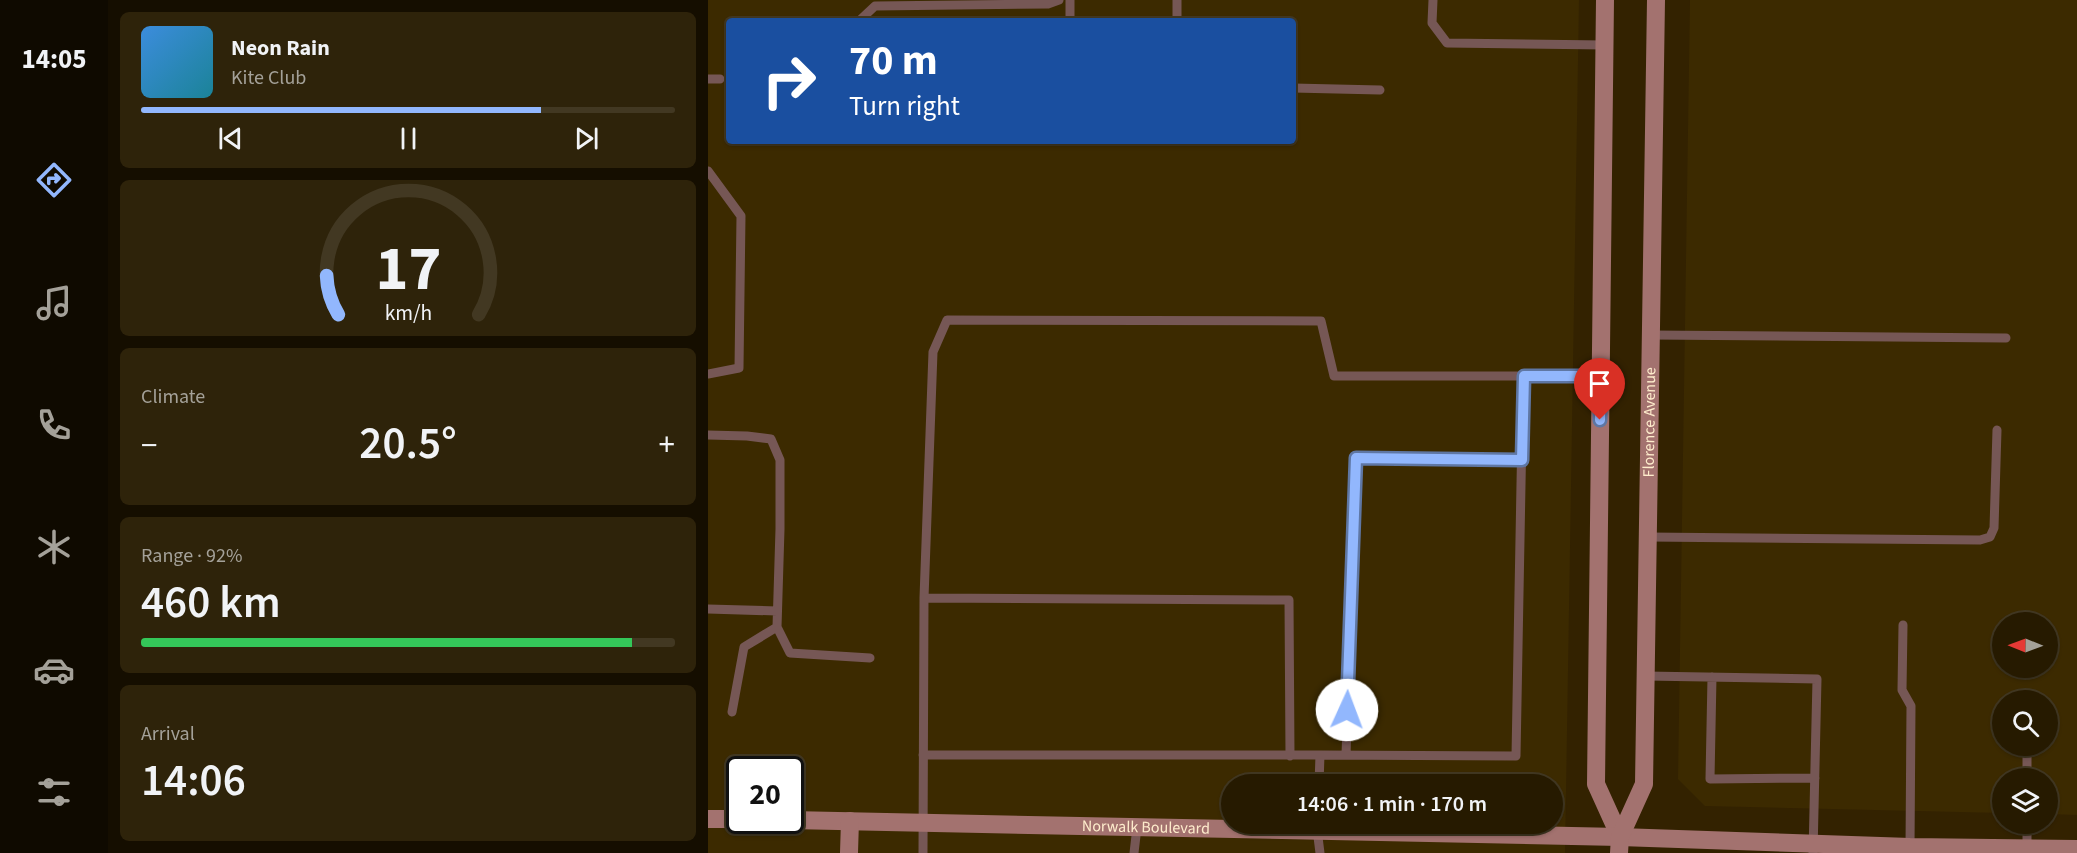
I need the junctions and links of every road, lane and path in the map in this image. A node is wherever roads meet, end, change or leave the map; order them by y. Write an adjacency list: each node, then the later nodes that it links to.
1 (1059, 0): 7 (lane)
2 (1070, 0): 8 (lane)
3 (1177, 0): 9 (lane)
4 (1433, 0): 10 (lane)
5 (1605, 0): 10 (main road)
6 (1656, 0): 16 (main road, Florence Avenue)
7 (862, 18)
8 (1070, 18)
9 (1177, 18)
10 (1605, 45): 20 (main road)
11 (708, 79): 12 (lane)
12 (720, 79)
13 (1296, 88): 14 (lane)
14 (1380, 90)
15 (708, 171): 18 (lane)
16 (1651, 335): 17 (lane); 24 (main road, Florence Avenue)
17 (2006, 338)
18 (708, 374)
19 (1524, 376): 20 (lane); 23 (lane); 25 (lane)
20 (1601, 376): 50 (main road)
21 (1998, 429): 24 (lane)
22 (708, 435): 27 (lane)
23 (1522, 460): 37 (lane); 37 (lane)
24 (1648, 537): 31 (main road, Florence Avenue)
25 (924, 598): 34 (lane); 36 (lane)
26 (708, 609): 27 (lane)
27 (777, 611): 29 (lane)
28 (1903, 625): 53 (lane)
29 (777, 627): 30 (lane); 33 (lane)
30 (870, 658)
31 (1646, 676): 32 (lane); 50 (main road, Florence Avenue)
32 (1712, 677): 39 (lane); 39 (lane)
33 (732, 712)
34 (923, 755): 36 (lane); 44 (lane)
35 (1320, 755): 36 (lane); 37 (lane); 38 (lane)
36 (1290, 756)
37 (1346, 756)
38 (1319, 774)
39 (1815, 778): 51 (lane)
40 (708, 819): 41 (main road)
41 (726, 819)
42 (804, 820): 43 (main road, Norwalk Boulevard)
43 (849, 822): 44 (main road, Norwalk Boulevard); 55 (main road)
44 (924, 823): 45 (main road, Norwalk Boulevard); 56 (lane)
45 (1137, 827): 46 (main road, Norwalk Boulevard); 57 (lane)
46 (1221, 827)
47 (1319, 834): 58 (lane)
48 (1435, 834): 50 (main road, Norwalk Boulevard)
49 (2027, 834): 54 (lane)
50 (1619, 845): 51 (main road, Norwalk Boulevard)
51 (1813, 848): 53 (main road, Norwalk Boulevard)
52 (2077, 849): 54 (main road, Norwalk Boulevard)
53 (1910, 850): 54 (main road, Norwalk Boulevard)
54 (2027, 851)
55 (849, 853)
56 (923, 853)
57 (1134, 853)
58 (1320, 853)

